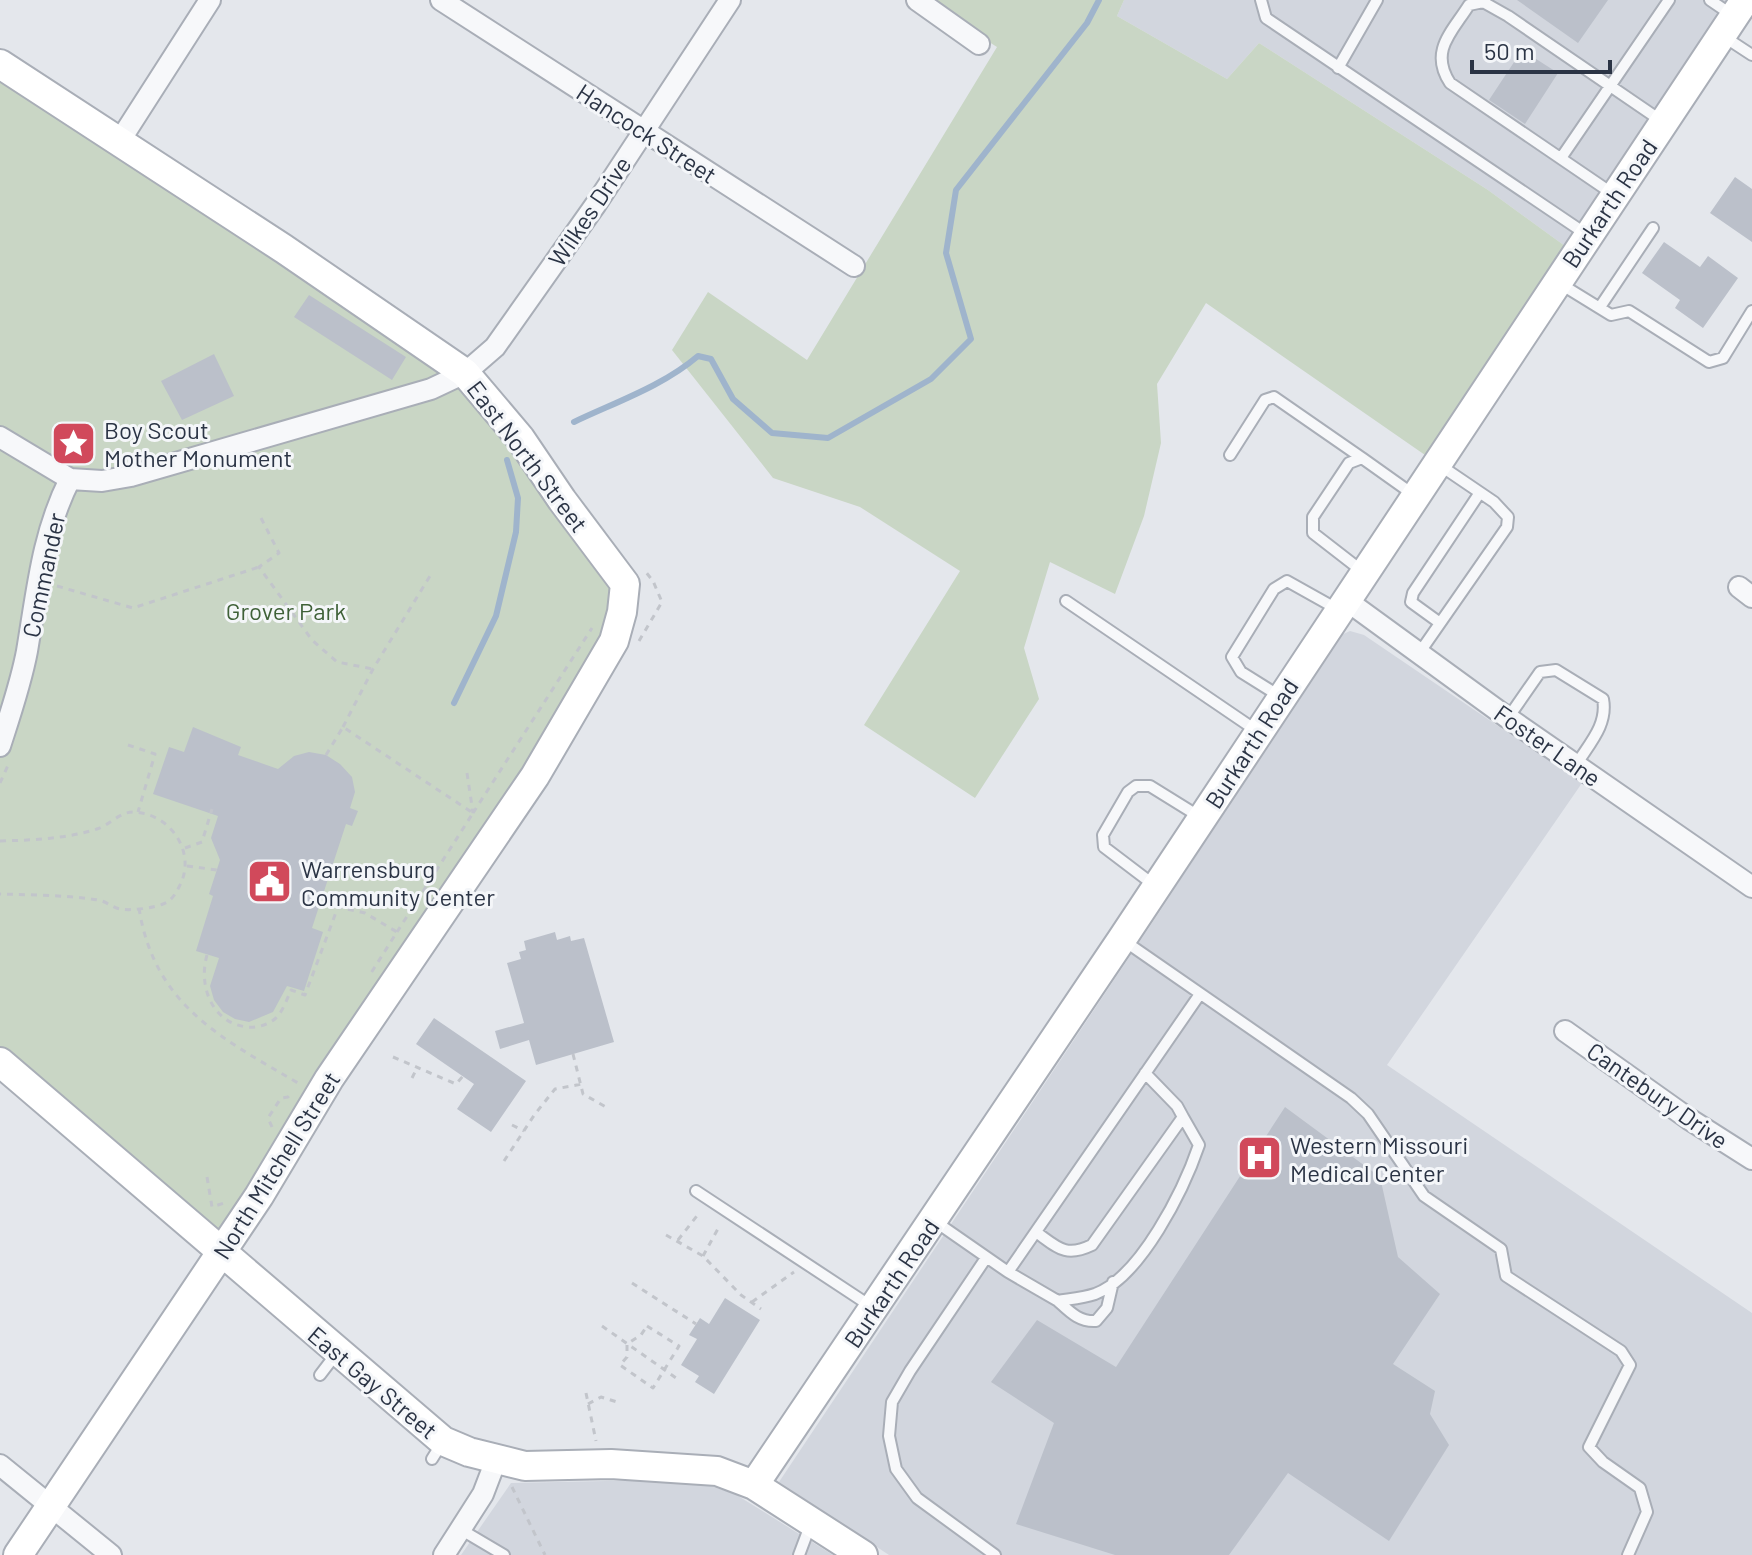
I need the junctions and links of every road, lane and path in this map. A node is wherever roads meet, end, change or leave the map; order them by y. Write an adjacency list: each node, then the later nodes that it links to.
1 (210, 0): 17 (street)
2 (441, 0): 16 (street, Hancock Street)
3 (730, 0): 16 (street, Wilkes Drive)
4 (917, 0): 10 (street)
5 (1261, 0): 13 (lane)
6 (1377, 0): 13 (lane)
7 (1669, 0): 14 (lane)
8 (1710, 0): 9 (lane)
9 (1739, 13): 11 (lane); 15 (main road, Burkarth Road)
10 (979, 44)
11 (1752, 55)
12 (0, 64): 17 (main road, East North Street)
13 (1338, 68): 21 (lane)
14 (1610, 86): 15 (lane); 18 (lane); 18 (lane)
15 (1663, 122): 19 (main road, Burkarth Road)
16 (643, 131): 22 (street, Hancock Street); 26 (street, Wilkes Drive)
17 (119, 142): 26 (main road, East North Street)
18 (1561, 158): 19 (lane)
19 (1615, 195): 21 (main road, Burkarth Road)
20 (1653, 228): 24 (lane)
21 (1588, 235): 23 (main road, Burkarth Road)
22 (854, 266)
23 (1557, 282): 24 (lane); 30 (main road, Burkarth Road)
24 (1600, 307): 25 (lane)
25 (1752, 311)
26 (465, 373): 31 (street, Commander); 56 (main road, East North Street)
27 (0, 437): 31 (street)
28 (1230, 455): 29 (lane)
29 (1362, 458): 33 (lane); 37 (lane)
30 (1436, 463): 32 (lane); 33 (main road, Burkarth Road)
31 (70, 479): 52 (street, Commander)
32 (1479, 494): 42 (lane); 42 (lane)
33 (1415, 496): 37 (main road, Burkarth Road)
34 (261, 518): 35 (path)
35 (259, 567): 39 (path); 46 (path)
36 (644, 570): 44 (path)
37 (1364, 572): 41 (main road, Burkarth Road)
38 (430, 576): 46 (path)
39 (65, 587)
40 (1066, 601): 50 (lane)
41 (1342, 605): 45 (street, Foster Lane); 47 (main road, Burkarth Road); 47 (lane)
42 (1440, 623): 45 (lane)
43 (593, 627): 59 (path)
44 (639, 642)
45 (1420, 652): 48 (street, Foster Lane)
46 (373, 669): 49 (path)
47 (1281, 698): 50 (main road, Burkarth Road)
48 (1508, 718): 54 (street, Foster Lane); 54 (lane)
49 (343, 727): 53 (path); 59 (path)
50 (1258, 732): 60 (main road, Burkarth Road)
51 (128, 745): 58 (path)
52 (0, 746)
53 (326, 755)
54 (1576, 765): 66 (street, Foster Lane)
55 (467, 773): 59 (path)
56 (535, 776): 97 (main road, North Mitchell Street)
57 (212, 809): 62 (path)
58 (138, 812): 61 (path); 62 (path)
59 (473, 813): 69 (path)
60 (1202, 818): 65 (main road, Burkarth Road); 65 (lane)
61 (0, 841)
62 (185, 848): 63 (path)
63 (187, 866): 64 (path); 68 (path)
64 (217, 870)
65 (1156, 887): 70 (main road, Burkarth Road)
66 (1752, 887)
67 (0, 894): 68 (path)
68 (139, 908): 87 (path)
69 (397, 932): 71 (path); 72 (path)
70 (1122, 939): 73 (lane); 93 (main road, Burkarth Road)
71 (207, 955)
72 (365, 983)
73 (1200, 994): 79 (lane); 134 (lane)
74 (1565, 1031): 88 (street, Cantebury Drive)
75 (573, 1054): 82 (path)
76 (393, 1057): 78 (path)
77 (0, 1062): 97 (main road, East Gay Street)
78 (417, 1068): 80 (path); 81 (path)
79 (1145, 1073): 84 (lane); 94 (lane)
80 (463, 1076)
81 (412, 1078)
82 (582, 1084): 83 (path); 86 (path)
83 (606, 1107)
84 (1183, 1117): 94 (lane); 102 (lane)
85 (512, 1125): 86 (path)
86 (524, 1131): 89 (path)
87 (273, 1132)
88 (1752, 1159)
89 (504, 1161)
90 (207, 1177): 92 (path)
91 (696, 1191): 106 (lane)
92 (232, 1193)
93 (934, 1221): 99 (lane); 106 (main road, Burkarth Road)
94 (1036, 1232): 101 (lane)
95 (666, 1235): 96 (path)
96 (678, 1241): 98 (path); 98 (path)
97 (222, 1252): 111 (main road, East Gay Street); 123 (main road, North Mitchell Street)
98 (703, 1256): 105 (path)
99 (986, 1258): 101 (lane); 133 (lane)
100 (796, 1270): 105 (path)
101 (1008, 1272): 104 (lane)
102 (1113, 1282): 104 (lane); 104 (lane)
103 (632, 1283): 108 (path)
104 (1058, 1301)
105 (752, 1302): 107 (path)
106 (874, 1308): 121 (main road, Burkarth Road)
107 (761, 1309)
108 (696, 1324)
109 (602, 1326): 110 (path)
110 (627, 1344): 112 (path); 112 (path); 112 (path)
111 (337, 1352): 113 (lane); 118 (main road, East Gay Street)
112 (664, 1370): 114 (path)
113 (320, 1375)
114 (679, 1380)
115 (586, 1393): 117 (path)
116 (617, 1402): 117 (path)
117 (588, 1404): 119 (path)
118 (496, 1460): 119 (main road, East Gay Street); 125 (street)
119 (602, 1464): 121 (main road, East Gay Street)
120 (0, 1465): 123 (street)
121 (754, 1485): 124 (main road, East Gay Street)
122 (525, 1487): 130 (path)
123 (52, 1507): 126 (main road, North Mitchell Street); 127 (street)
124 (812, 1522): 131 (lane); 132 (main road, East Gay Street)
125 (460, 1529): 128 (street); 129 (lane)
126 (18, 1555)
127 (111, 1555)
128 (444, 1555)
129 (504, 1555)
130 (545, 1555)
131 (799, 1555)
132 (863, 1555)
133 (995, 1555)
134 (1628, 1555)

